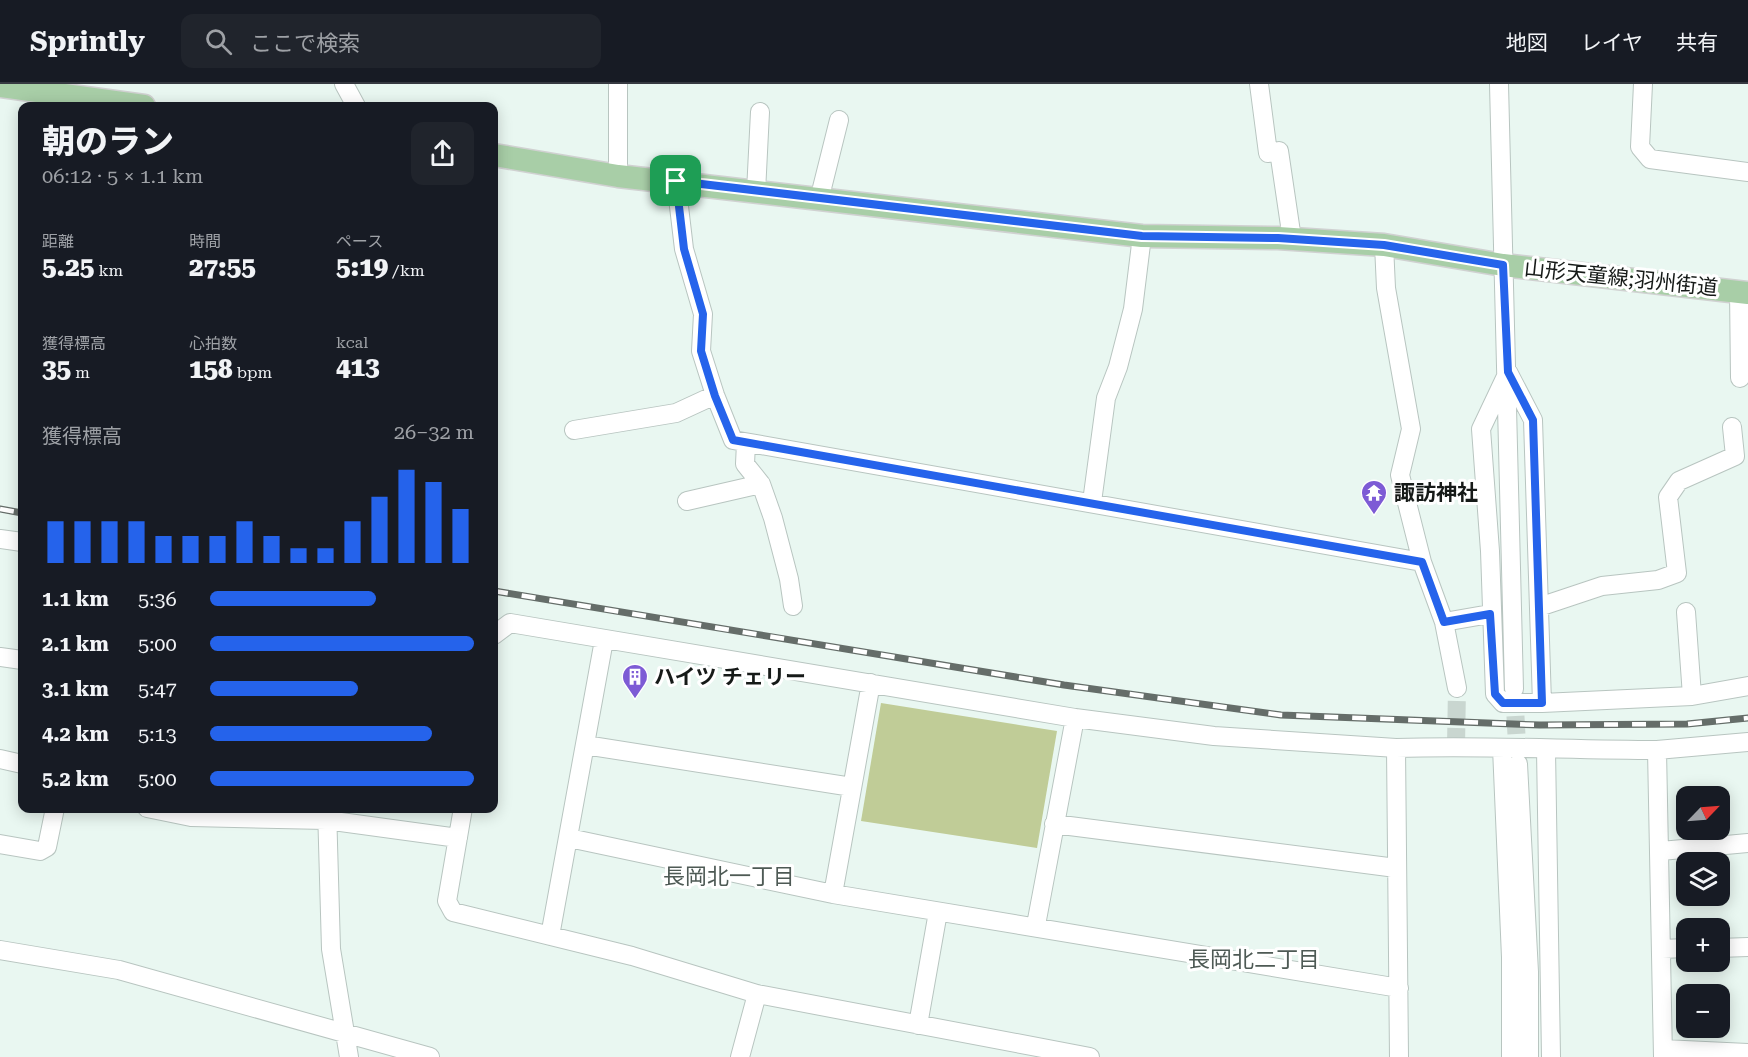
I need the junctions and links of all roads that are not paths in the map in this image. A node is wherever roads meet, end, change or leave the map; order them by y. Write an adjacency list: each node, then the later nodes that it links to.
1 (344, 84): 8 (street)
2 (618, 84): 13 (street)
3 (1259, 84): 18 (street)
4 (1499, 84): 20 (street)
5 (1643, 84): 12 (street)
6 (0, 86): 7 (main road)
7 (115, 102)
8 (354, 102)
9 (760, 112): 15 (street)
10 (840, 120): 16 (street)
11 (498, 156): 13 (main road, 山形天童線;羽州街道)
12 (1748, 172)
13 (618, 176): 14 (main road, 山形天童線;羽州街道)
14 (676, 181): 15 (main road, 山形天童線;羽州街道); 24 (street)
15 (756, 192): 16 (main road, 山形天童線;羽州街道)
16 (819, 200): 17 (main road, 山形天童線;羽州街道)
17 (1142, 236): 18 (main road, 山形天童線;羽州街道); 30 (street)
18 (1292, 239): 19 (main road, 山形天童線;羽州街道)
19 (1384, 245): 20 (main road, 山形天童線;羽州街道); 33 (street)
20 (1503, 265): 21 (main road, 山形天童線;羽州街道); 22 (street)
21 (1743, 292): 23 (street)
22 (1508, 372): 35 (street); 37 (street); 46 (street)
23 (1740, 378)
24 (715, 396): 26 (street); 27 (street)
25 (1732, 427): 35 (street)
26 (574, 430)
27 (746, 443): 28 (street); 30 (street)
28 (760, 484): 29 (street); 34 (street)
29 (687, 501)
30 (1092, 502): 33 (street)
31 (0, 539): 32 (street)
32 (18, 541)
33 (1422, 562): 38 (street)
34 (793, 606)
35 (1539, 607): 48 (street)
36 (1686, 612): 47 (street)
37 (1490, 614): 38 (street); 48 (street)
38 (1444, 622): 45 (street)
39 (498, 632): 40 (street)
40 (604, 640): 43 (street); 51 (street)
41 (0, 657): 42 (street)
42 (18, 659)
43 (871, 683): 49 (street); 59 (street)
44 (1748, 686): 47 (street)
45 (1457, 688)
46 (1515, 689)
47 (1692, 696): 48 (street)
48 (1542, 703)
49 (1075, 718): 52 (street); 65 (street)
50 (1748, 742): 55 (street)
51 (585, 745): 59 (street); 67 (street)
52 (1396, 748): 53 (street); 71 (street)
53 (1502, 748): 54 (street); 92 (street)
54 (1546, 750): 55 (street); 94 (street)
55 (1657, 750): 70 (street)
56 (0, 759): 57 (street)
57 (18, 763)
58 (1518, 765): 93 (street)
59 (852, 787): 72 (street)
60 (54, 813): 69 (street)
61 (171, 813): 62 (street)
62 (232, 813): 64 (street)
63 (462, 813): 66 (street)
64 (327, 814): 66 (street); 84 (street)
65 (1054, 824): 71 (street); 74 (street)
66 (458, 838): 75 (street)
67 (569, 838): 72 (street); 75 (street)
68 (1748, 843): 70 (street)
69 (0, 844)
70 (1661, 851): 79 (street)
71 (1396, 868): 81 (street)
72 (833, 894): 73 (street)
73 (938, 912): 74 (street); 83 (street)
74 (1036, 926): 81 (street)
75 (550, 936): 82 (street)
76 (1748, 947): 78 (street)
77 (1676, 948): 79 (street)
78 (1730, 948)
79 (1662, 949): 85 (street)
80 (0, 950): 84 (street)
81 (1399, 988): 91 (street)
82 (757, 994): 83 (street); 89 (street)
83 (918, 1025): 90 (street)
84 (345, 1035): 87 (street); 88 (street)
85 (1663, 1053): 86 (street)
86 (1748, 1053)
87 (349, 1057)
88 (430, 1057)
89 (740, 1057)
90 (1090, 1057)
91 (1399, 1057)
92 (1511, 1057)
93 (1529, 1057)
94 (1551, 1057)

